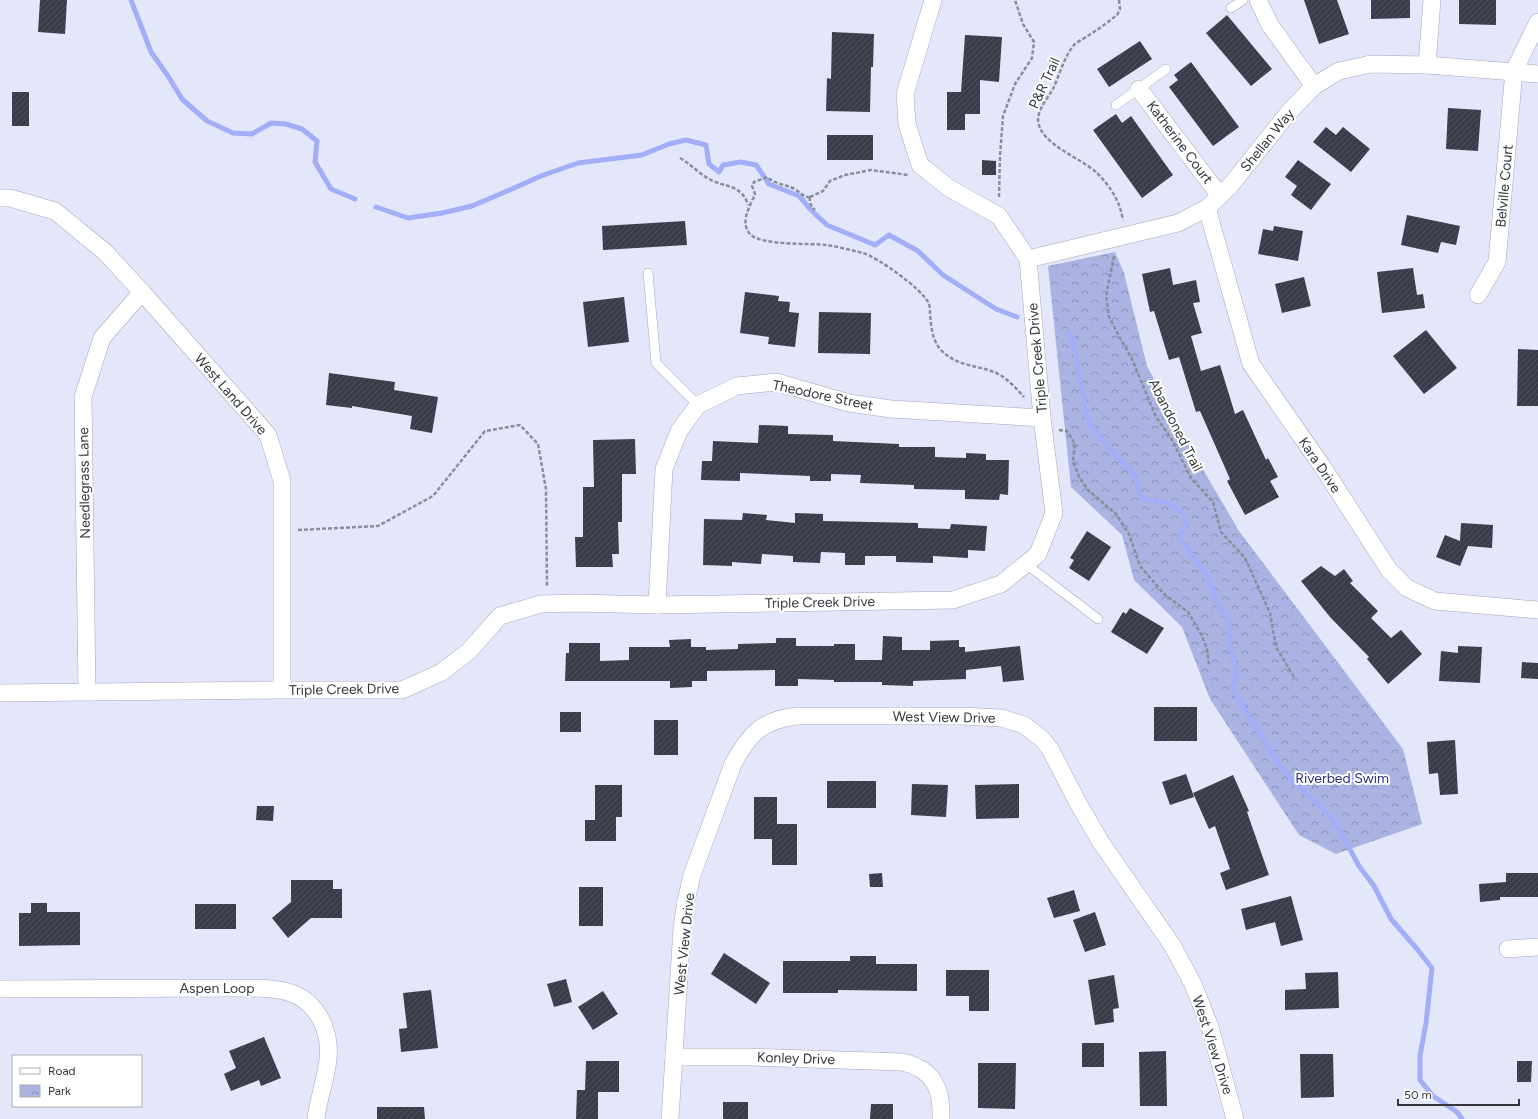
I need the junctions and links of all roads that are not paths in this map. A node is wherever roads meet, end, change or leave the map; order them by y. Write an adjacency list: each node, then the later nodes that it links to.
1 (933, 0): 17 (street, Triple Creek Drive)
2 (1243, 0): 5 (lane)
3 (1258, 0): 11 (street)
4 (1432, 0): 7 (street)
5 (1231, 8)
6 (1538, 22): 9 (street)
7 (1427, 65): 9 (street, Shellan Way); 11 (street, Shellan Way)
8 (1166, 69): 12 (lane)
9 (1514, 71): 10 (street); 20 (street, Belville Court)
10 (1538, 74)
11 (1314, 86): 14 (street, Shellan Way)
12 (1139, 89): 13 (lane); 14 (street, Katherine Court)
13 (1116, 105)
14 (1220, 196): 16 (street, Shellan Way)
15 (0, 198): 19 (street, West Land Drive)
16 (1207, 208): 17 (street, Shellan Way); 25 (street, Kara Drive)
17 (1028, 259): 22 (street, Triple Creek Drive)
18 (648, 273): 21 (lane)
19 (142, 292): 27 (street, West Land Drive); 28 (street, Needlegrass Lane)
20 (1478, 295)
21 (698, 406): 22 (street, Theodore Street); 24 (street, Theodore Street)
22 (1042, 418): 23 (street, Triple Creek Drive)
23 (1026, 564): 24 (street, Triple Creek Drive); 26 (lane)
24 (657, 605): 27 (street, Triple Creek Drive)
25 (1538, 610)
26 (1098, 619)
27 (282, 690): 28 (street, Triple Creek Drive)
28 (87, 692): 29 (street, Triple Creek Drive)
29 (0, 693)
30 (1538, 947): 31 (street)
31 (1508, 949)
32 (0, 989): 34 (street, Aspen Loop)
33 (674, 1057): 35 (street); 36 (street, Konley Drive); 37 (street, West View Drive)
34 (316, 1119)
35 (670, 1119)
36 (941, 1119)
37 (1235, 1119)

